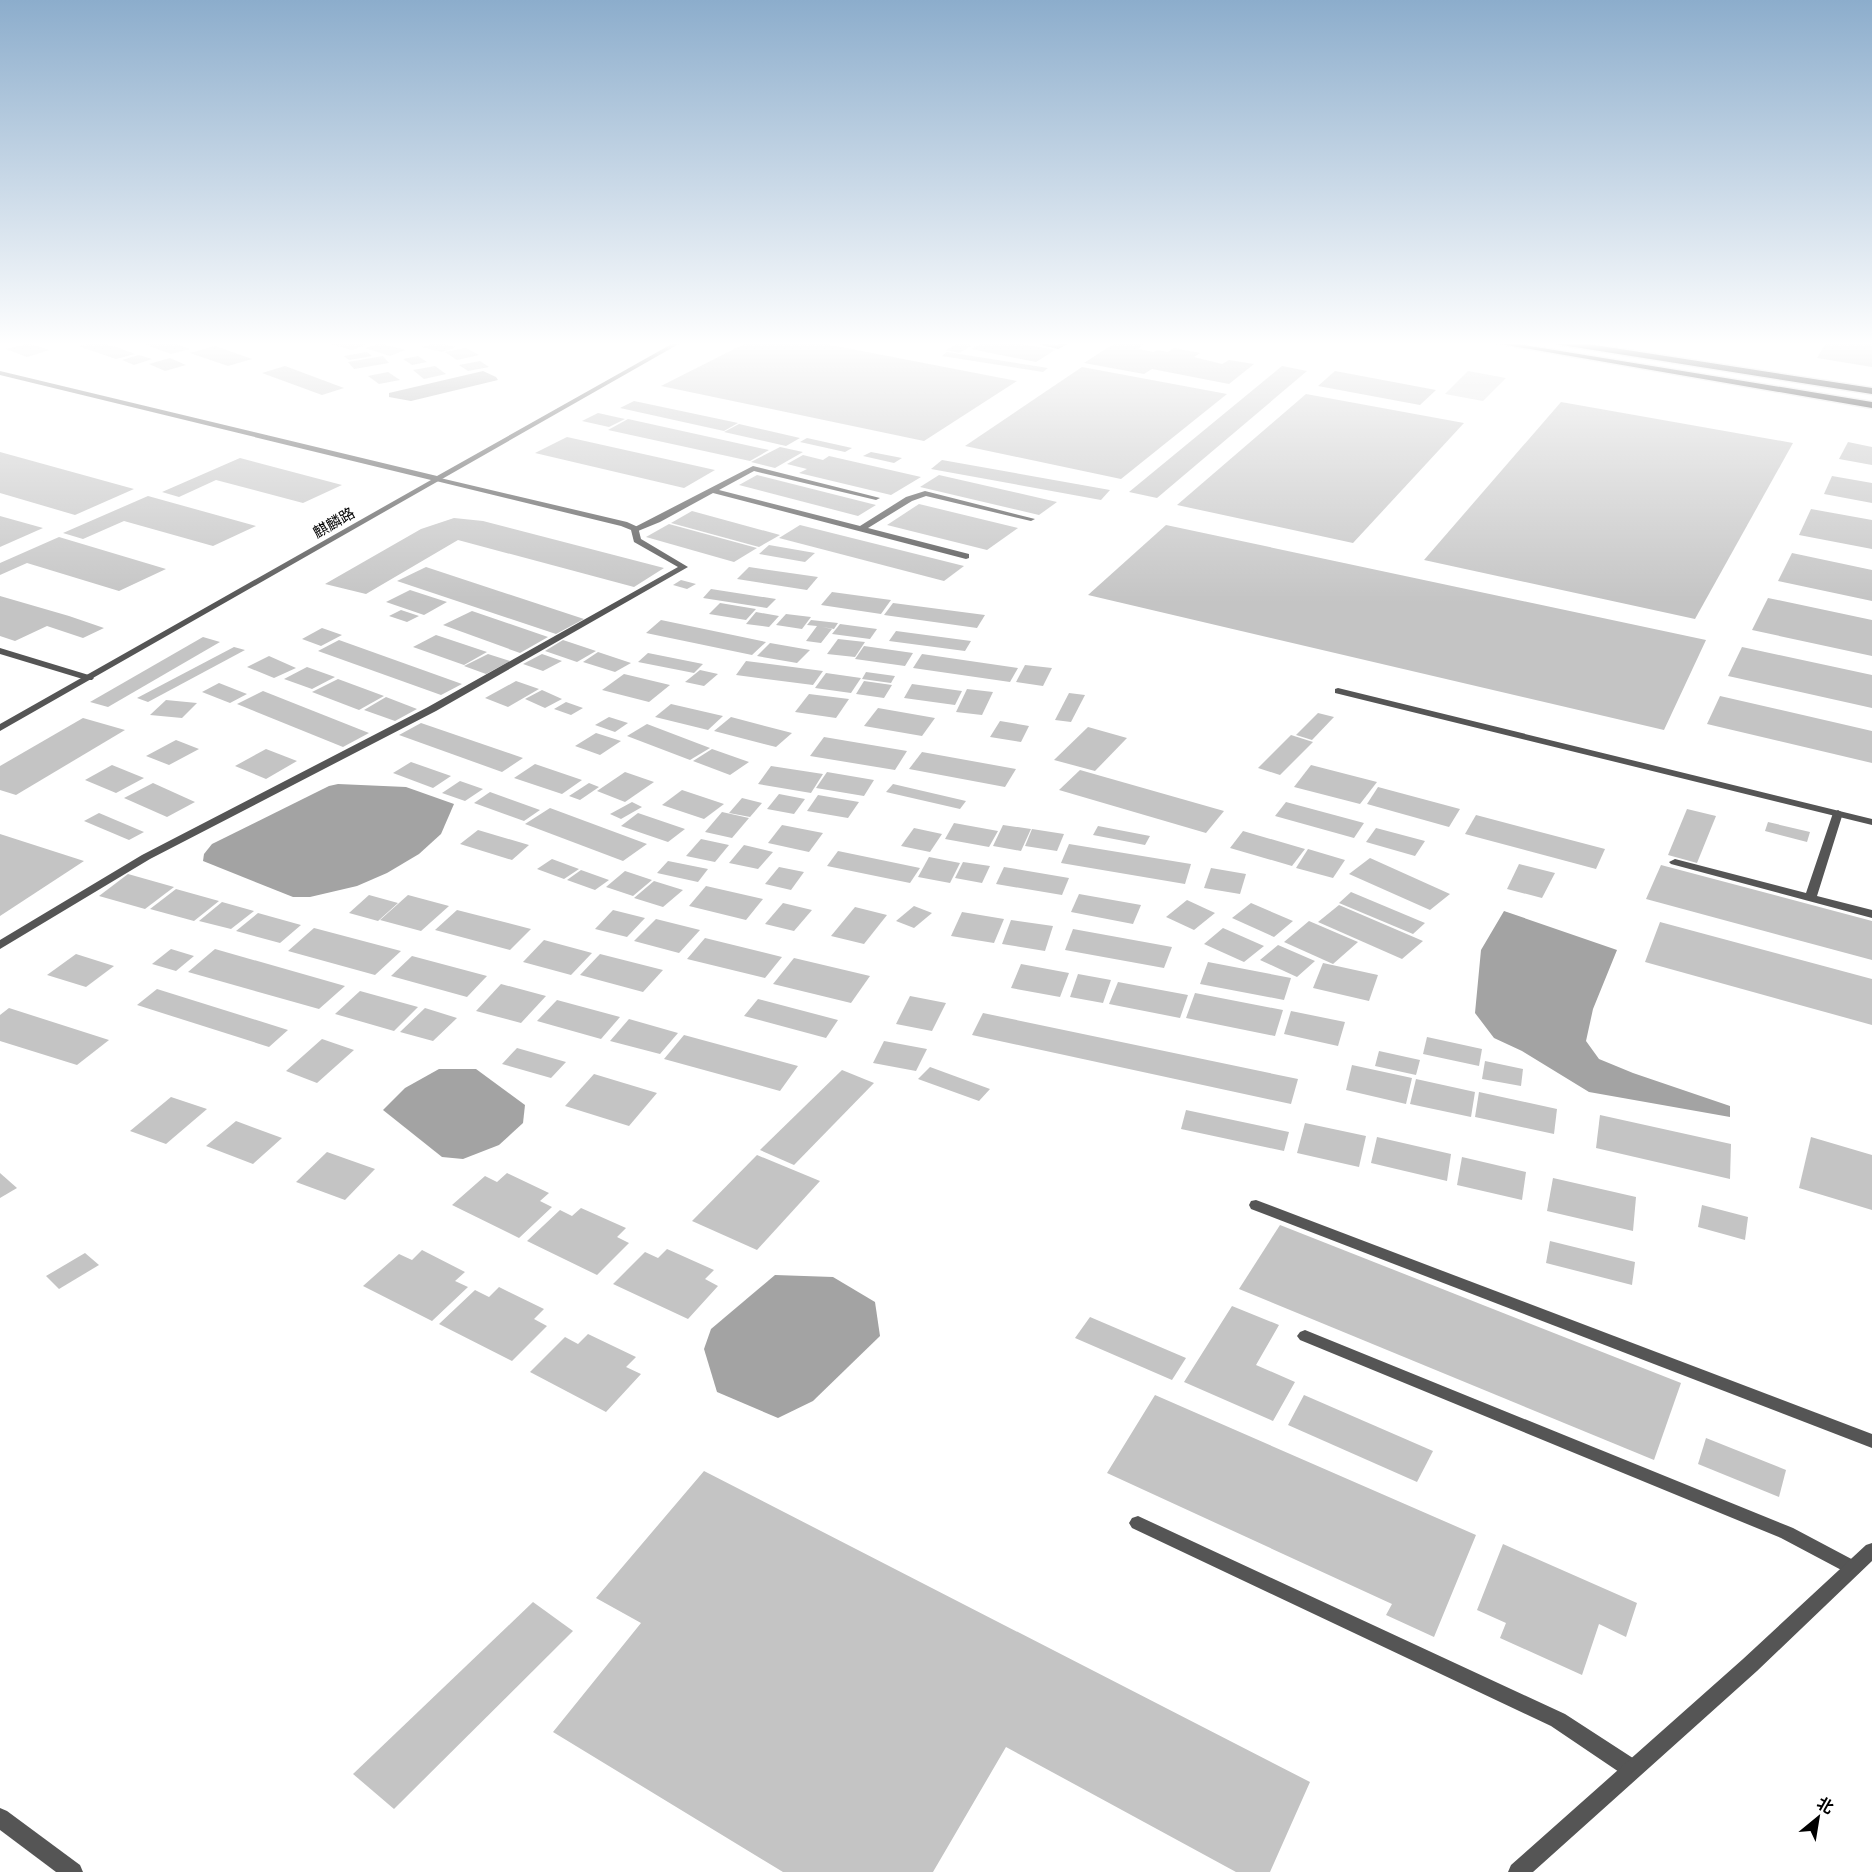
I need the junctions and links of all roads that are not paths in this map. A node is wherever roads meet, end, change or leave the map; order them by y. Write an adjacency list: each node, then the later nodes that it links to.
1 (229, 428): 3 (street)
2 (528, 428): 3 (street, 麒麟路)
3 (439, 479): 7 (street); 11 (street, 麒麟路)
4 (711, 490): 5 (street); 7 (street); 8 (street)
5 (876, 498)
6 (1031, 519): 8 (street)
7 (635, 529): 19 (street)
8 (861, 529): 9 (street)
9 (966, 556)
10 (0, 651): 11 (street)
11 (89, 678): 13 (street, 麒麟路)
12 (1338, 691): 14 (street)
13 (0, 728)
14 (1838, 813): 15 (street); 17 (street)
15 (1872, 822)
16 (1675, 862): 17 (street)
17 (1810, 898): 18 (street)
18 (1872, 914)
19 (0, 945)
20 (1256, 1205): 22 (street)
21 (1305, 1336): 25 (street)
22 (1872, 1441)
23 (1138, 1523): 26 (street)
24 (1872, 1550): 25 (street)
25 (1853, 1568): 26 (street)
26 (1632, 1769): 29 (street)
27 (0, 1818): 28 (street)
28 (73, 1872)
29 (1518, 1872)

